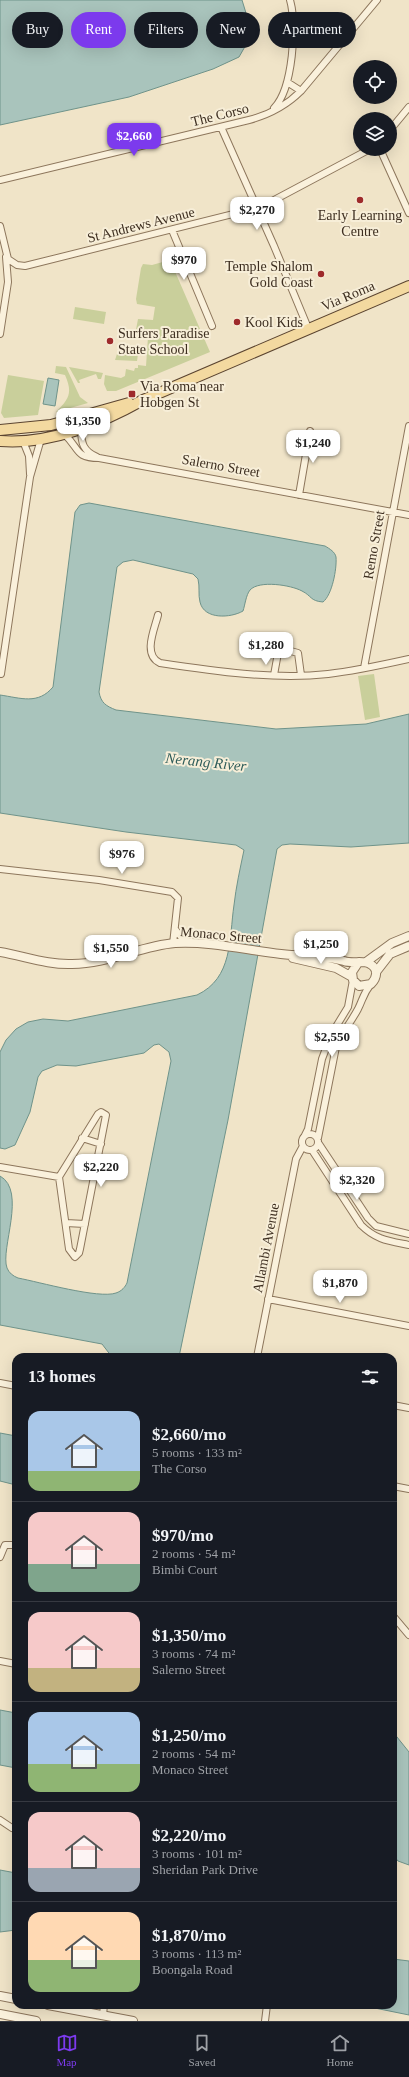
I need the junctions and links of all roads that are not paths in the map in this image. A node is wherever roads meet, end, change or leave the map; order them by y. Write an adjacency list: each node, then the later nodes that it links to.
1 (290, 0): 3 (street)
2 (377, 0): 4 (street, The Corso)
3 (287, 82): 4 (street); 6 (street)
4 (301, 91): 6 (street, The Corso)
5 (409, 107): 7 (street)
6 (262, 116): 8 (street, The Corso)
7 (397, 122)
8 (221, 127): 11 (street, The Corso); 12 (street)
9 (356, 156): 12 (street, St Andrews Avenue)
10 (383, 156): 13 (street)
11 (0, 180)
12 (256, 208): 15 (street, St Andrews Avenue); 19 (street)
13 (409, 213)
14 (0, 226): 16 (street)
15 (172, 230): 16 (street, St Andrews Avenue); 18 (street)
16 (6, 253): 20 (street)
17 (409, 286): 19 (main road, Via Roma)
18 (212, 326)
19 (308, 328): 21 (main road, Via Roma)
20 (0, 334)
21 (143, 400): 22 (main road, Via Roma); 24 (main road, Via Roma)
22 (61, 422): 24 (street); 25 (main road, Via Roma)
23 (409, 426): 34 (street, Remo Street)
24 (78, 429): 27 (main road, Via Roma); 31 (street, Salerno Street)
25 (0, 430)
26 (310, 431): 33 (street)
27 (64, 434): 28 (main road, Via Roma); 31 (street, Salerno Street)
28 (42, 439): 30 (main road, Via Roma); 32 (street)
29 (0, 441): 30 (main road, Via Roma)
30 (23, 442): 32 (street)
31 (99, 458): 33 (street, Salerno Street)
32 (30, 477): 39 (street)
33 (299, 495): 34 (street, Salerno Street)
34 (392, 512): 35 (street, Salerno Street); 38 (street, Remo Street)
35 (409, 515)
36 (158, 615): 40 (street)
37 (409, 659): 38 (street)
38 (364, 668): 41 (street)
39 (1, 674)
40 (274, 675): 41 (street); 41 (street)
41 (301, 675)
42 (0, 869): 43 (street)
43 (175, 929): 45 (street); 46 (street)
44 (407, 937): 47 (street); 52 (street)
45 (195, 943): 46 (street, Monaco Street); 51 (street, Monaco Street)
46 (172, 944): 50 (street, Monaco Street)
47 (408, 947): 53 (street)
48 (0, 948): 50 (street, Monaco Street)
49 (0, 952): 50 (street, Monaco Street)
50 (16, 955)
51 (283, 955): 52 (street, Monaco Street); 54 (street, Monaco Street)
52 (362, 963): 53 (street); 54 (street)
53 (376, 972): 55 (street)
54 (352, 978): 55 (street); 56 (street)
55 (371, 984): 58 (street)
56 (305, 1135): 58 (street); 60 (street)
57 (82, 1138): 59 (street); 59 (street); 65 (street)
58 (318, 1141): 61 (street); 62 (street)
59 (100, 1144): 67 (street)
60 (304, 1146): 61 (street); 70 (street, Allambi Avenue)
61 (312, 1150): 63 (street)
62 (330, 1160): 63 (street); 68 (street)
63 (322, 1165): 69 (street)
64 (0, 1167): 65 (street)
65 (59, 1177): 66 (street)
66 (66, 1223): 67 (street); 67 (street)
67 (85, 1224)
68 (409, 1234)
69 (409, 1245)
70 (268, 1299): 71 (street); 72 (street, Allambi Avenue)
71 (409, 1326)
72 (258, 1353)
73 (0, 1383): 74 (street)
74 (12, 1385)
75 (397, 1406): 76 (street)
76 (409, 1408)
77 (397, 1487): 78 (street)
78 (409, 1489)
79 (12, 1545): 80 (street)
80 (0, 1557)
81 (397, 1621): 82 (street)
82 (409, 1635)
83 (0, 1661): 84 (street)
84 (12, 1663)
85 (0, 1820): 86 (street)
86 (12, 1828)
87 (0, 1996): 88 (street)
88 (12, 1998)
89 (65, 2009): 92 (street)
90 (267, 2009): 95 (street)
91 (0, 2014): 93 (street)
92 (103, 2018): 94 (street)
93 (36, 2021)
94 (133, 2021)
95 (264, 2021)

